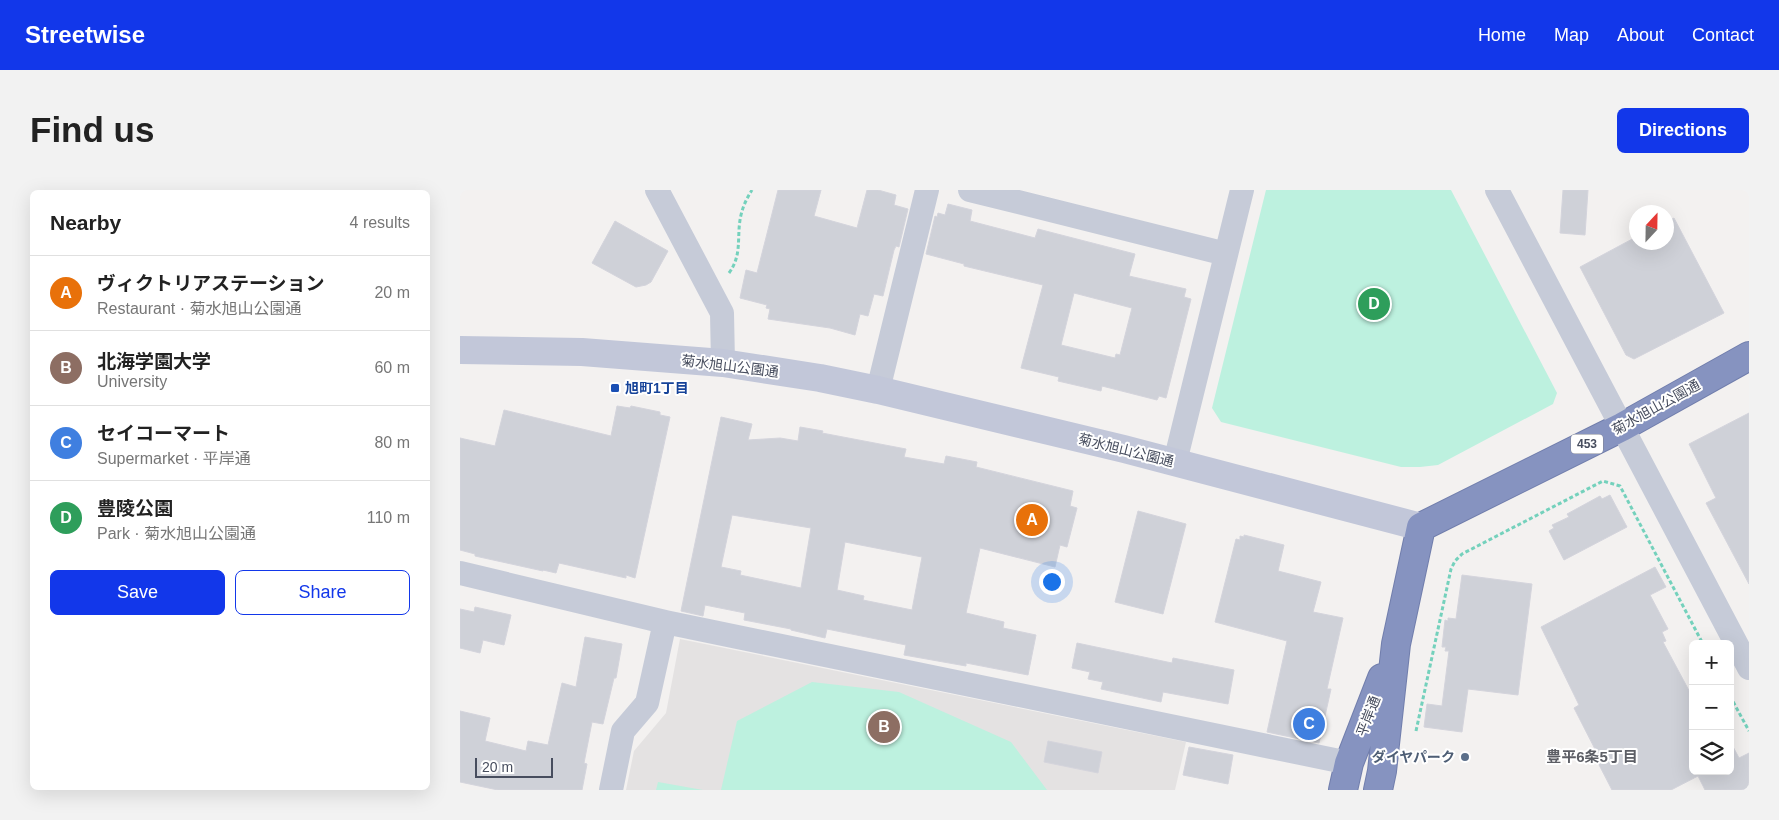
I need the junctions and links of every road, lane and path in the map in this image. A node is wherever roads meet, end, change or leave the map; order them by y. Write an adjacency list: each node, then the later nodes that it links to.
1 (657, 190): 8 (street)
2 (752, 190): 8 (path)
3 (927, 190): 12 (street)
4 (970, 190): 7 (street)
5 (1242, 190): 7 (street)
6 (1497, 190): 13 (street)
7 (1226, 254): 14 (street)
8 (707, 286): 11 (street)
9 (460, 350): 11 (street, 菊水旭山公園通)
10 (1749, 356): 13 (highway, 菊水旭山公園通 / 453)
11 (722, 363): 12 (street, 菊水旭山公園通)
12 (878, 390): 14 (street, 菊水旭山公園通)
13 (1622, 427): 15 (highway, 菊水旭山公園通 / 453); 20 (street)
14 (1175, 462): 15 (street, 菊水旭山公園通)
15 (1421, 528): 19 (highway, 平岸通)
16 (460, 573): 17 (street)
17 (665, 622): 24 (street); 25 (street)
18 (1701, 640): 23 (path)
19 (1396, 644): 24 (highway, 平岸通); 27 (highway, 平岸通)
20 (1749, 668)
21 (1734, 703): 22 (path)
22 (1749, 731)
23 (1415, 732)
24 (1349, 764): 26 (highway, 平岸通)
25 (611, 790)
26 (1344, 790)
27 (1378, 790)

